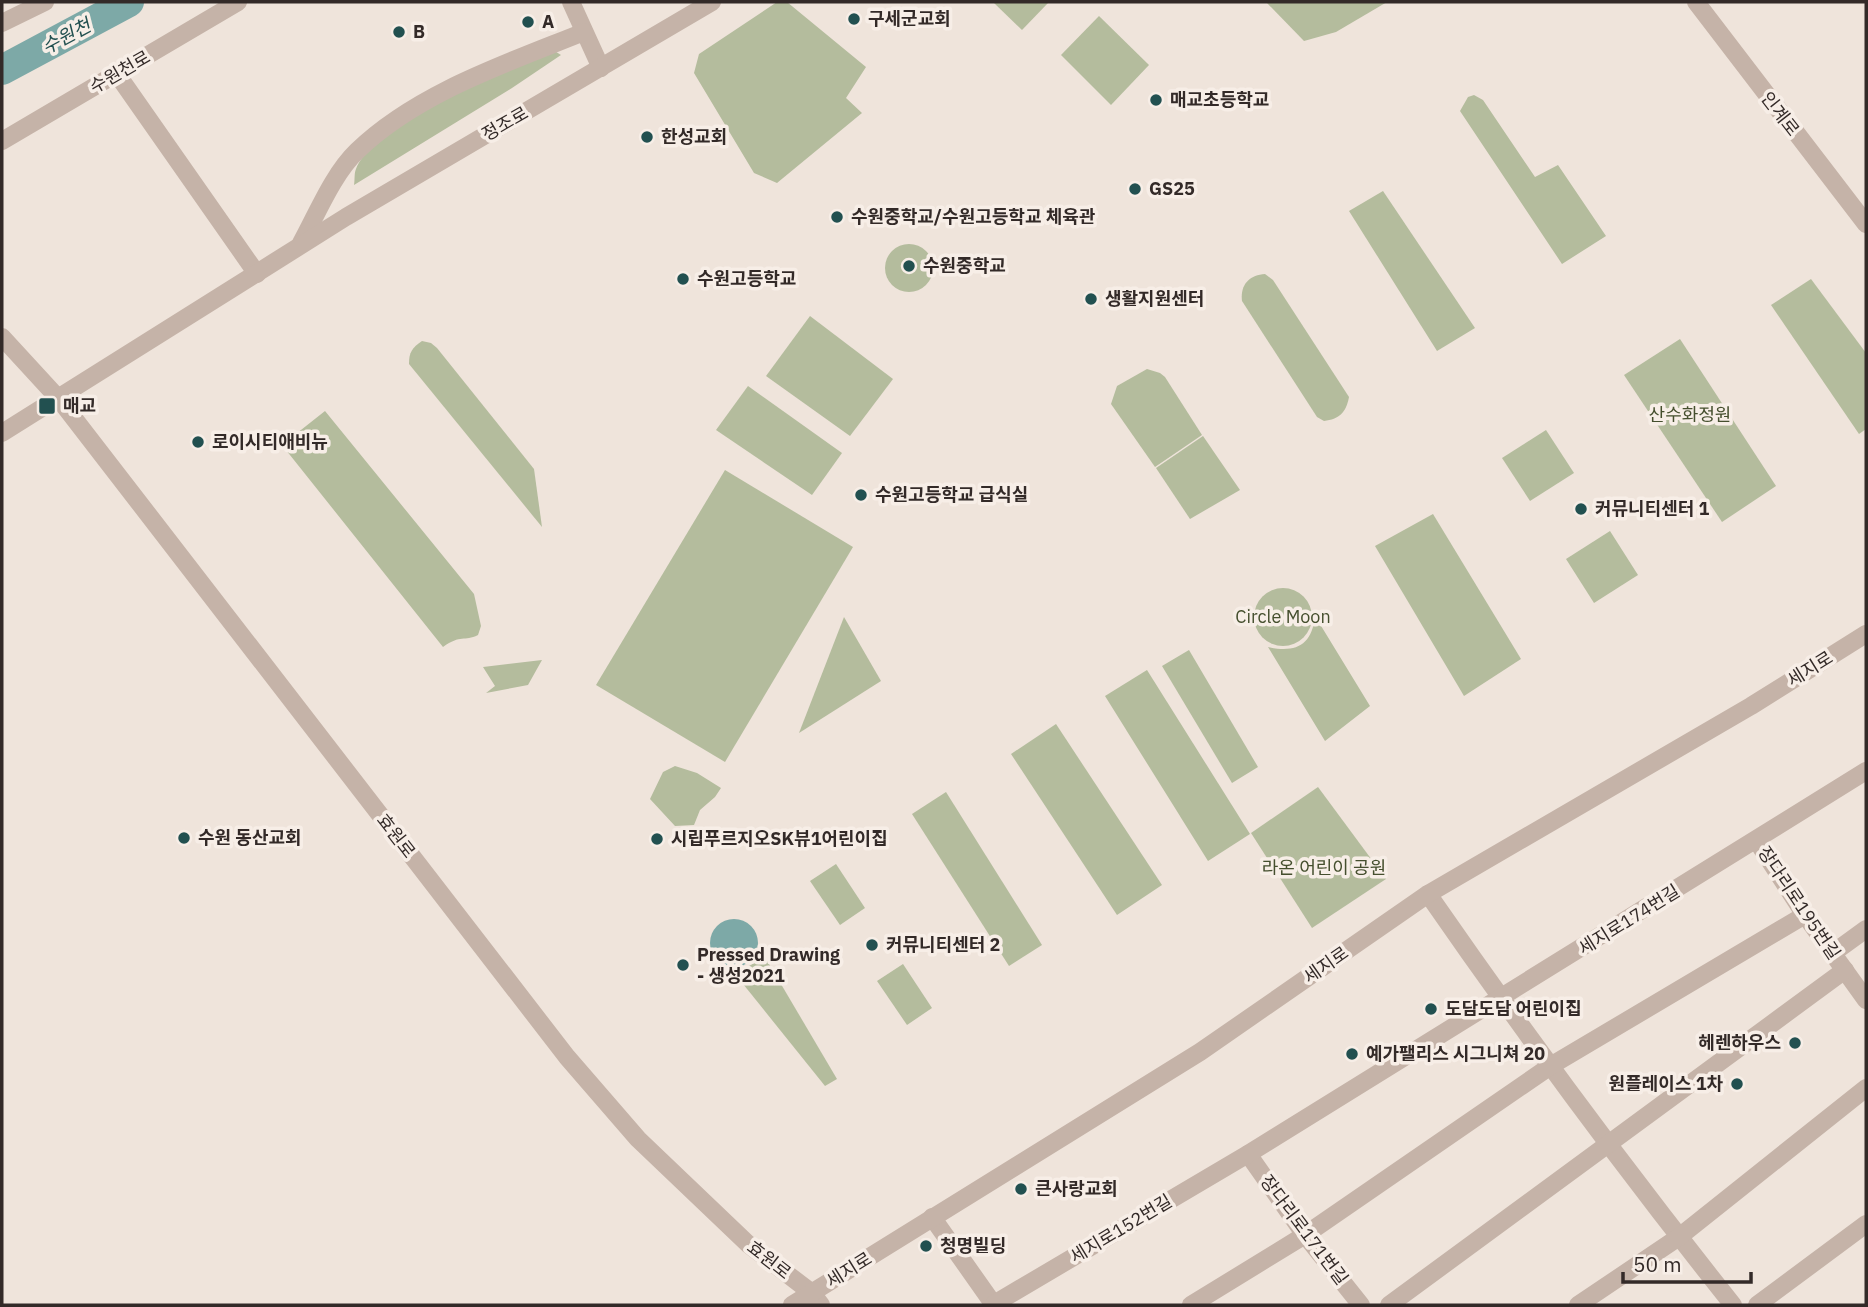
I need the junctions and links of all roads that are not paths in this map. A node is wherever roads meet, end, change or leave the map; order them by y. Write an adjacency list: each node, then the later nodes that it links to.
1 (45, 2): 6 (street)
2 (238, 2): 9 (street, 수원천로)
3 (571, 2): 7 (street)
4 (712, 2): 8 (street, 정조로)
5 (1696, 2): 11 (street, 인계로)
6 (2, 23)
7 (584, 32): 8 (street); 12 (street, 정조로)
8 (601, 68): 12 (street, 정조로)
9 (117, 74): 10 (street, 수원천로); 13 (street)
10 (2, 141)
11 (1866, 224)
12 (299, 246): 13 (street, 정조로)
13 (257, 274): 15 (street, 정조로)
14 (2, 337): 15 (street, 효원로)
15 (59, 399): 16 (street, 정조로); 35 (street, 효원로)
16 (2, 433)
17 (1866, 634): 20 (street, 세지로)
18 (1866, 771): 19 (street, 세지로174번길)
19 (1757, 841): 21 (street, 장다리로195번길); 25 (street, 세지로174번길)
20 (1428, 894): 25 (street); 31 (street, 세지로)
21 (1805, 915): 23 (street, 장다리로195번길); 27 (street)
22 (1866, 929): 23 (street)
23 (1833, 953): 24 (street, 장다리로195번길)
24 (1844, 970): 26 (street, 장다리로195번길); 29 (street)
25 (1501, 999): 27 (street); 30 (street, 세지로174번길)
26 (1866, 1000)
27 (1552, 1065): 29 (street); 33 (street)
28 (1866, 1088): 34 (street)
29 (1609, 1144): 34 (street); 40 (street)
30 (1248, 1154): 33 (street, 장다리로171번길); 37 (street, 세지로152번길)
31 (932, 1217): 35 (street, 세지로); 37 (street, 세지로152번길)
32 (1866, 1224): 43 (street)
33 (1305, 1235): 38 (street); 39 (street, 장다리로171번길)
34 (1679, 1237): 41 (street); 42 (street)
35 (816, 1299): 36 (street, 세지로)
36 (792, 1305)
37 (994, 1305)
38 (1191, 1305)
39 (1361, 1305)
40 (1389, 1305)
41 (1578, 1305)
42 (1733, 1305)
43 (1757, 1305)

